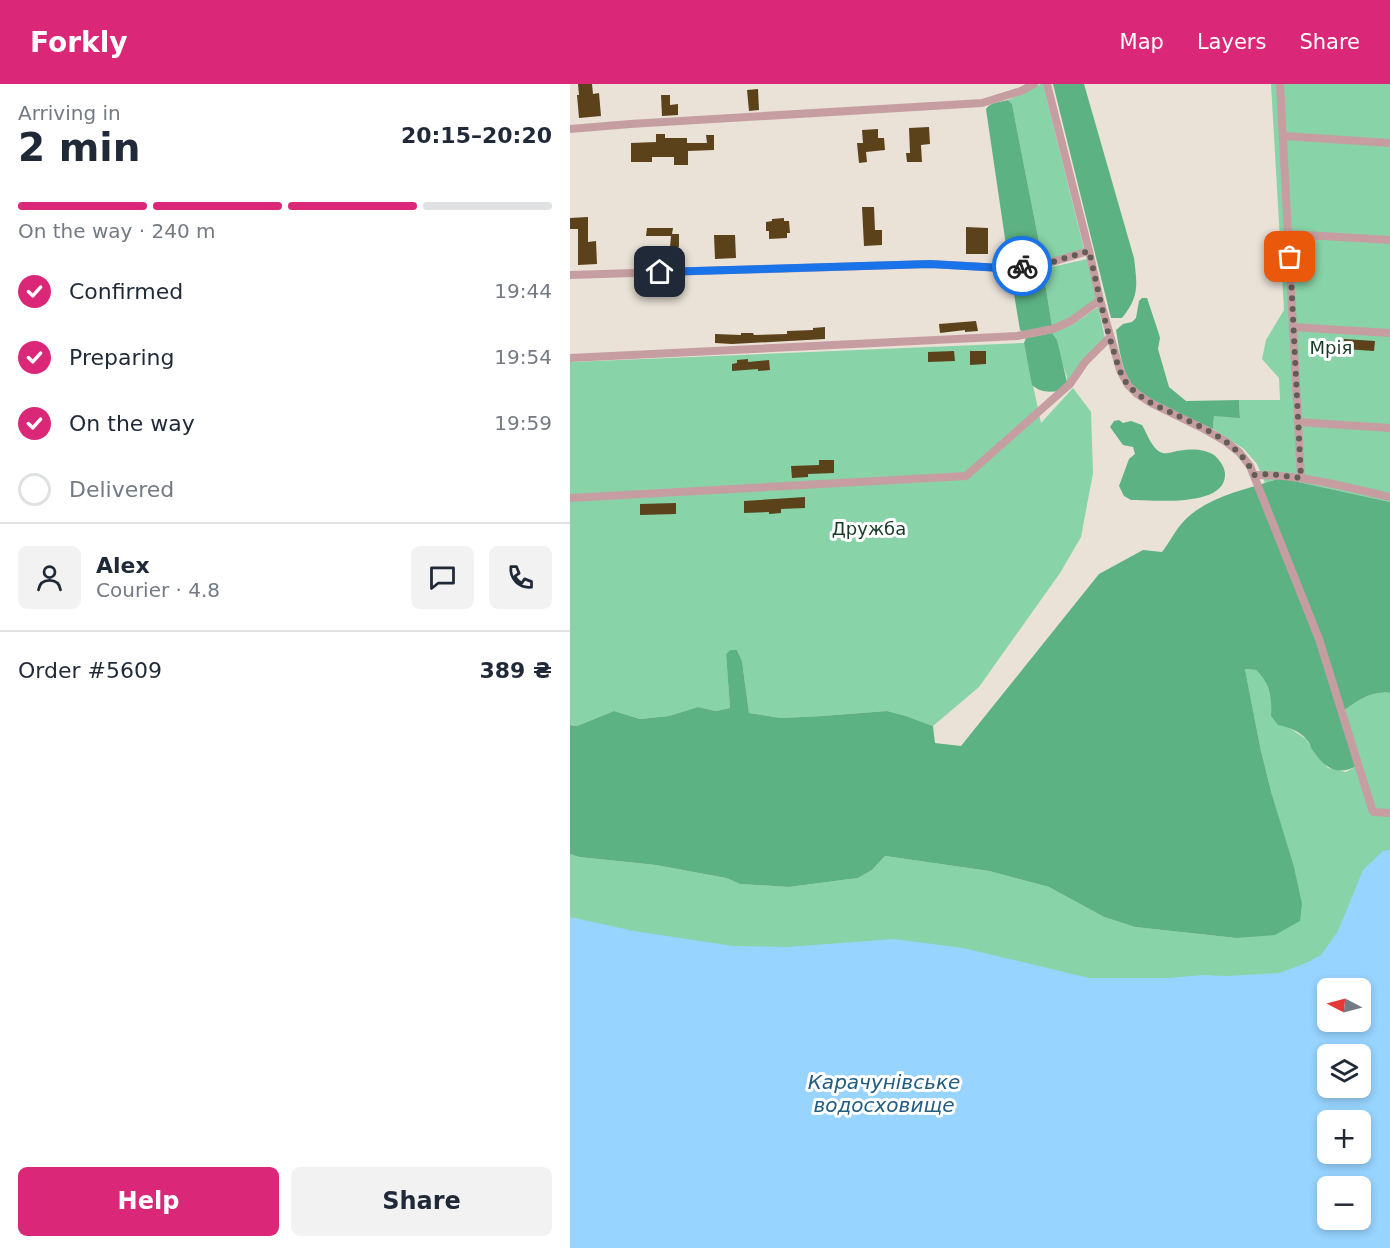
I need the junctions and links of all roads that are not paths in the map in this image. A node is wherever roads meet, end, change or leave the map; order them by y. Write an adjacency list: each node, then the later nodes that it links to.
1 (1034, 84): 4 (street)
2 (1047, 84): 9 (street)
3 (1280, 84): 5 (street)
4 (570, 129)
5 (1284, 136): 6 (street); 7 (street)
6 (1390, 143)
7 (1288, 234): 8 (street); 12 (street)
8 (1390, 240)
9 (1089, 251): 10 (street); 11 (street)
10 (570, 274)
11 (1100, 300): 14 (street); 15 (street)
12 (1293, 327): 13 (street); 16 (street)
13 (1390, 333)
14 (1110, 338): 18 (street); 21 (street)
15 (570, 358)
16 (1298, 422): 17 (street); 19 (street)
17 (1390, 428)
18 (1254, 475): 19 (street); 22 (street)
19 (1301, 478): 20 (street)
20 (1390, 497)
21 (570, 498)
22 (1390, 813)

